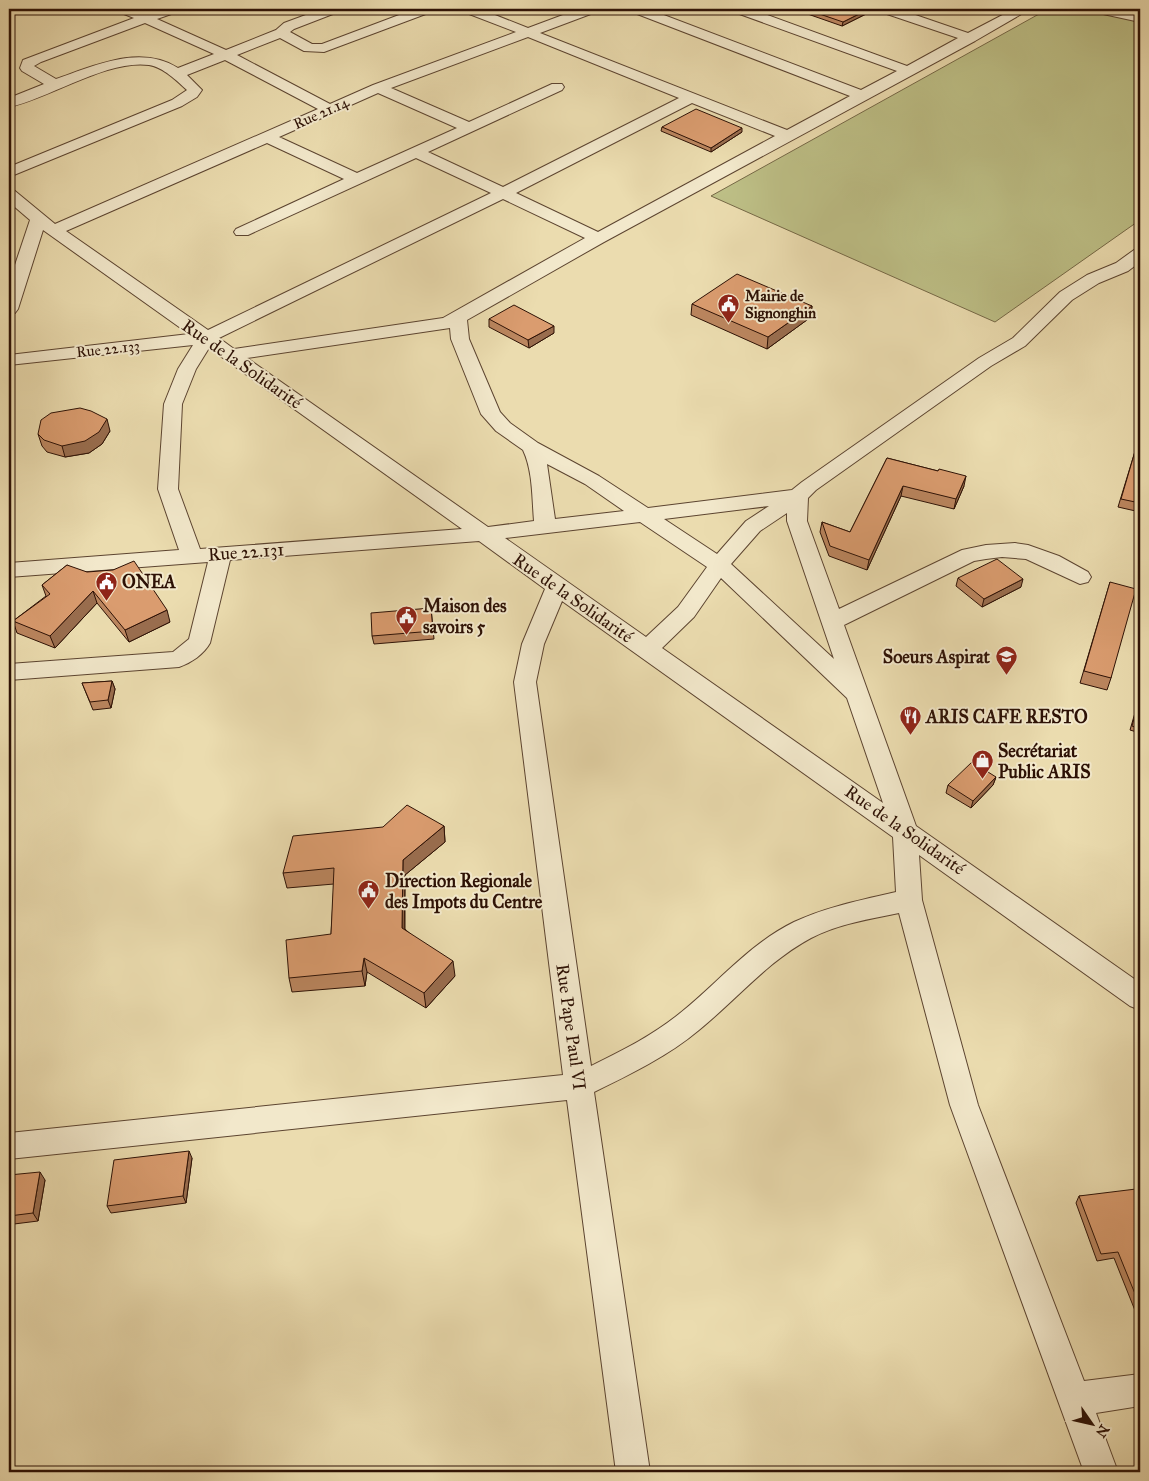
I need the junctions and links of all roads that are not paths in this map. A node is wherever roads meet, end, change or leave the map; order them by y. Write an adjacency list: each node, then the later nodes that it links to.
1 (124, 9): 12 (street)
2 (172, 9): 12 (street)
3 (333, 9): 15 (street)
4 (426, 9): 15 (street)
5 (469, 9): 14 (street)
6 (591, 9): 14 (street, Rue 21.14)
7 (637, 9): 23 (street)
8 (739, 9): 18 (street)
9 (886, 9): 16 (street)
10 (1023, 9): 16 (street)
11 (1099, 9): 13 (street)
12 (146, 18): 17 (street); 20 (street)
13 (1140, 18)
14 (529, 32): 22 (street, Rue 21.14); 24 (street)
15 (281, 33): 17 (street)
16 (970, 38): 18 (street)
17 (225, 54): 19 (street); 26 (street)
18 (909, 71): 23 (street)
19 (179, 74): 20 (street); 31 (street)
20 (56, 85): 25 (street)
21 (557, 87): 27 (street)
22 (378, 88): 26 (street, Rue 21.14); 27 (street)
23 (862, 96): 28 (street)
24 (692, 98): 28 (street); 33 (street)
25 (9, 103)
26 (329, 109): 29 (street, Rue 21.14)
27 (468, 127): 30 (street)
28 (788, 136): 37 (street)
29 (267, 137): 32 (street); 35 (street, Rue 21.14)
30 (416, 152): 32 (street); 33 (street)
31 (9, 172)
32 (357, 179): 36 (street)
33 (504, 193): 37 (street); 41 (street)
34 (9, 194): 35 (street, Rue de la Solidarité)
35 (46, 224): 39 (street); 41 (street, Rue de la Solidarité)
36 (242, 232)
37 (598, 238): 40 (street)
38 (1140, 254): 45 (street)
39 (9, 309)
40 (458, 319): 42 (street); 44 (street)
41 (206, 338): 42 (street, Rue de la Solidarité); 43 (street, Rue 22.133); 50 (street)
42 (230, 355): 48 (street, Rue de la Solidarité)
43 (9, 360)
44 (531, 447): 46 (street); 47 (street)
45 (798, 496): 46 (street, Rue 22.131); 51 (street); 55 (street)
46 (644, 514): 47 (street, Rue 22.131); 51 (street)
47 (545, 526): 48 (street, Rue 22.131)
48 (484, 534): 49 (street, Rue 22.131); 54 (street, Rue de la Solidarité)
49 (221, 554): 50 (street, Rue 22.131); 57 (street)
50 (192, 556): 52 (street, Rue 22.131)
51 (719, 565): 56 (street); 58 (street)
52 (9, 570)
53 (1080, 577): 55 (street)
54 (557, 587): 56 (street, Rue de la Solidarité); 62 (street, Rue Pape Paul VI)
55 (833, 621): 58 (street)
56 (646, 650): 59 (street, Rue de la Solidarité)
57 (9, 672)
58 (858, 694): 59 (street)
59 (905, 830): 60 (street); 61 (street, Rue de la Solidarité)
60 (909, 900): 62 (street); 65 (street)
61 (1140, 998)
62 (579, 1086): 63 (street); 66 (street, Rue Pape Paul VI)
63 (9, 1146)
64 (1140, 1390): 65 (street)
65 (1075, 1399): 67 (street)
66 (634, 1472)
67 (1101, 1472)

